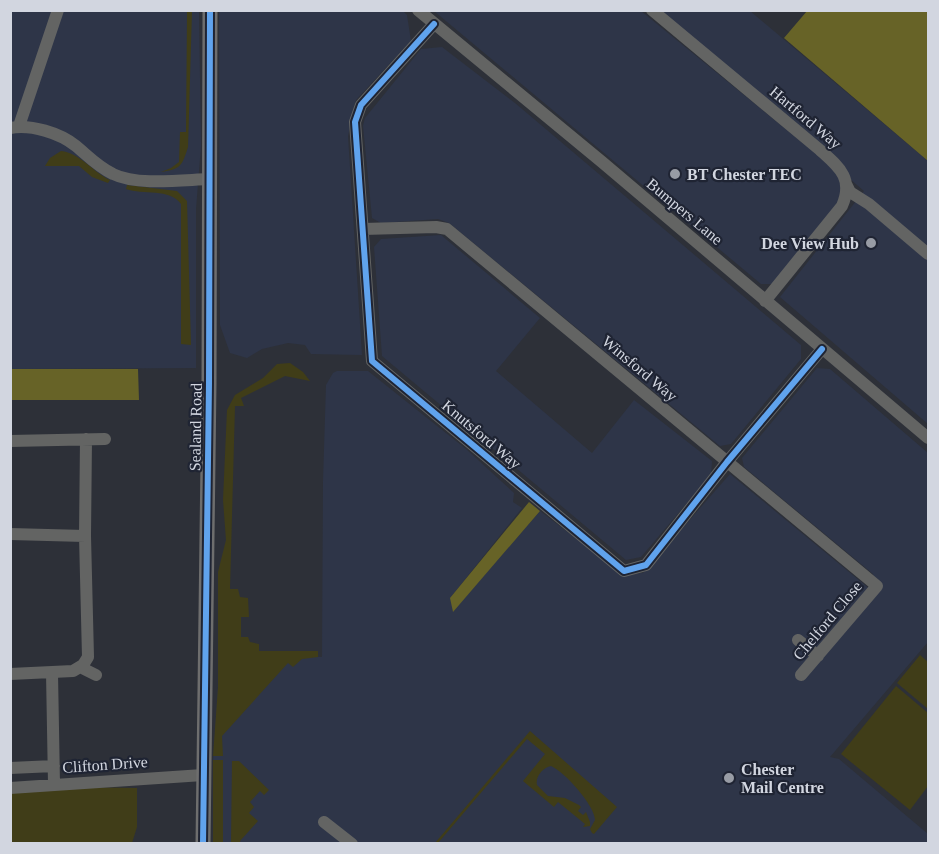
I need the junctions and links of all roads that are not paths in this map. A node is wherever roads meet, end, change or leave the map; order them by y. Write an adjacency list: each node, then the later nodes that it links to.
1 (58, 10): 6 (street)
2 (210, 10): 7 (main road, Sealand Road)
3 (418, 10): 5 (street, Bumpers Lane)
4 (652, 10): 8 (street, Hartford Way)
5 (434, 24): 9 (street, Knutsford Way); 11 (street, Bumpers Lane)
6 (15, 127): 7 (street)
7 (209, 179): 30 (main road, Sealand Road)
8 (846, 184): 10 (street, Hartford Way); 11 (street)
9 (363, 230): 17 (street, Winsford Way); 17 (street, Knutsford Way)
10 (928, 254)
11 (765, 301): 12 (street, Bumpers Lane)
12 (822, 349): 13 (street, Bumpers Lane); 17 (street, Knutsford Way)
13 (928, 438)
14 (86, 439): 15 (street); 16 (street); 19 (street)
15 (105, 439)
16 (10, 441)
17 (727, 462): 20 (street, Winsford Way)
18 (10, 534): 19 (street)
19 (85, 536): 23 (street)
20 (877, 586): 22 (street, Chelford Close)
21 (798, 640): 22 (street)
22 (818, 656): 27 (street, Chelford Close)
23 (80, 667): 24 (street); 26 (street)
24 (52, 673): 25 (street); 28 (street)
25 (10, 674)
26 (96, 675)
27 (801, 675)
28 (54, 766): 29 (street); 31 (street)
29 (10, 768)
30 (203, 775): 31 (street, Clifton Drive); 34 (main road, Sealand Road)
31 (54, 784): 32 (street, Clifton Drive)
32 (10, 788)
33 (324, 822): 35 (street)
34 (203, 843)
35 (352, 843)

